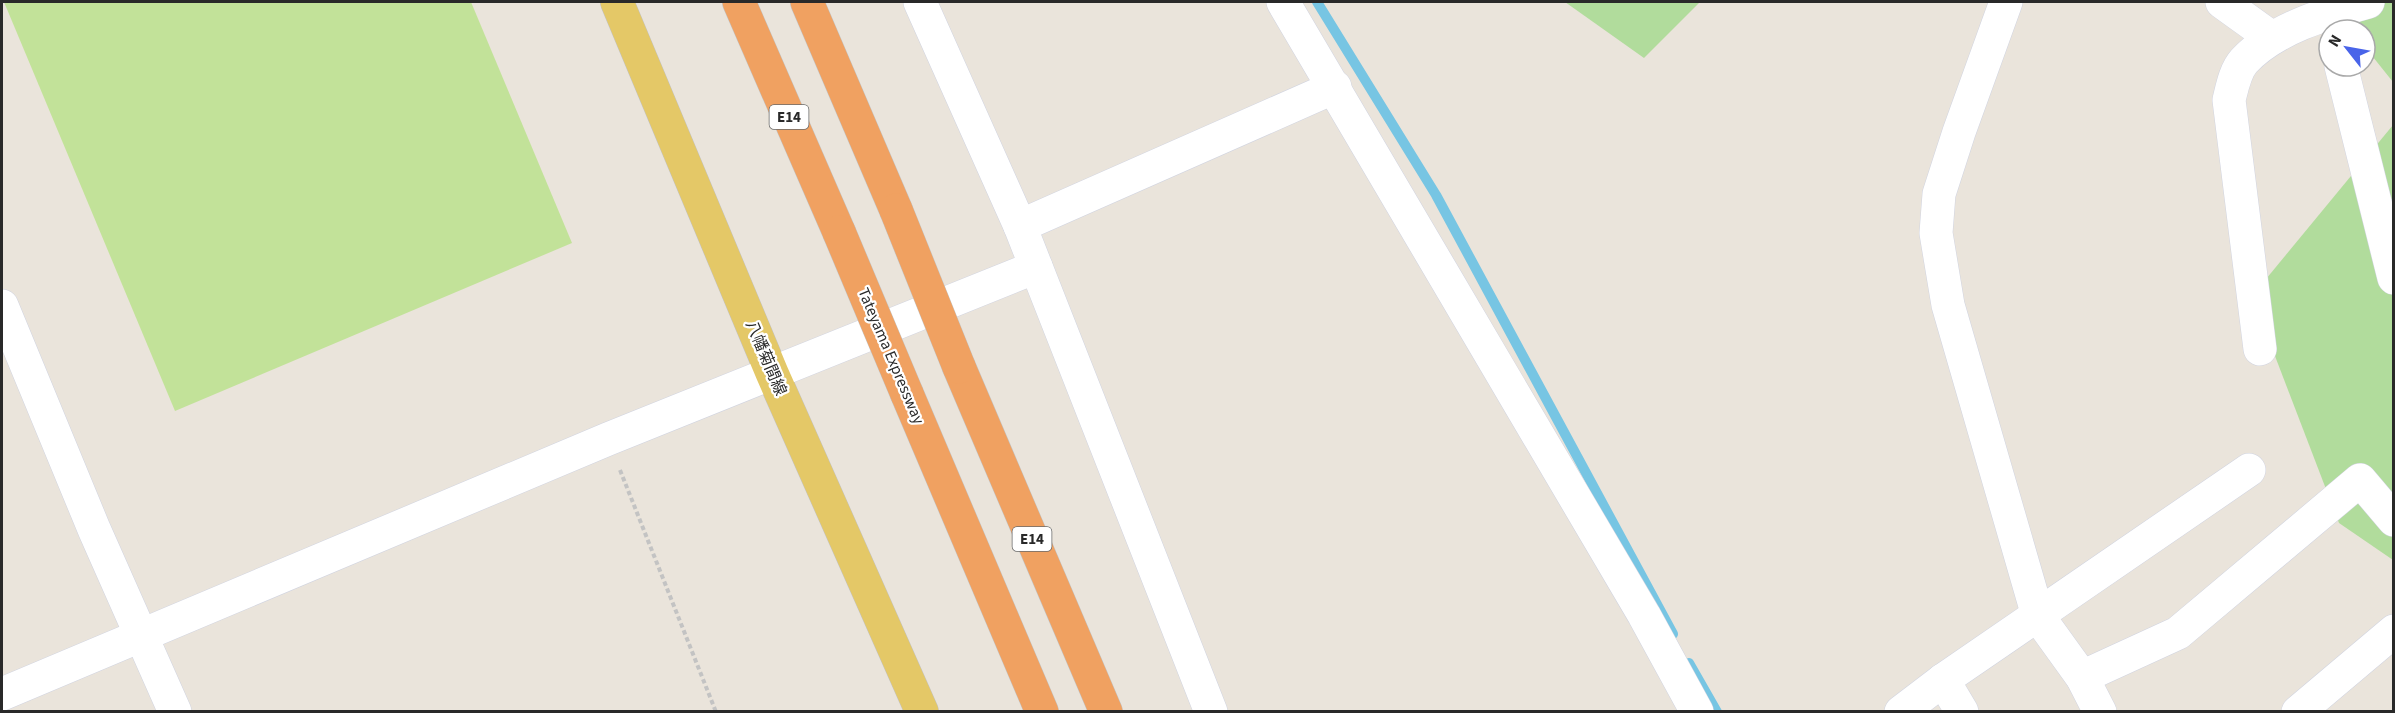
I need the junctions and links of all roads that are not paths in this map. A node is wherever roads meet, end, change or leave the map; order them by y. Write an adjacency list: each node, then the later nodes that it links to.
1 (617, 2): 19 (main road, 八幡菊間線)
2 (739, 2): 30 (highway, Tateyama Expressway / E14, bridge)
3 (807, 2): 31 (highway, E14, bridge)
4 (920, 2): 14 (street)
5 (1283, 2): 13 (street)
6 (2006, 2): 22 (street)
7 (2222, 2): 11 (street)
8 (2368, 2): 9 (street)
9 (2338, 18)
10 (2317, 26): 11 (street)
11 (2272, 38): 18 (street)
12 (2344, 78): 16 (street)
13 (1335, 87): 14 (street); 33 (street)
14 (1020, 226): 15 (street)
15 (1036, 267): 19 (street); 32 (street)
16 (2394, 278)
17 (2, 306): 24 (street)
18 (2260, 349)
19 (772, 373): 24 (street); 29 (main road, 八幡菊間線)
20 (2249, 470): 22 (street)
21 (2394, 520): 25 (street)
22 (2038, 616): 25 (street); 26 (street)
23 (2394, 630): 37 (street)
24 (141, 634): 27 (street); 28 (street)
25 (2082, 677): 36 (street)
26 (1943, 680): 34 (street); 35 (street)
27 (2, 694)
28 (175, 711)
29 (922, 711)
30 (1042, 711)
31 (1106, 711)
32 (1211, 711)
33 (1697, 711)
34 (1901, 711)
35 (1962, 711)
36 (2100, 711)
37 (2298, 711)

